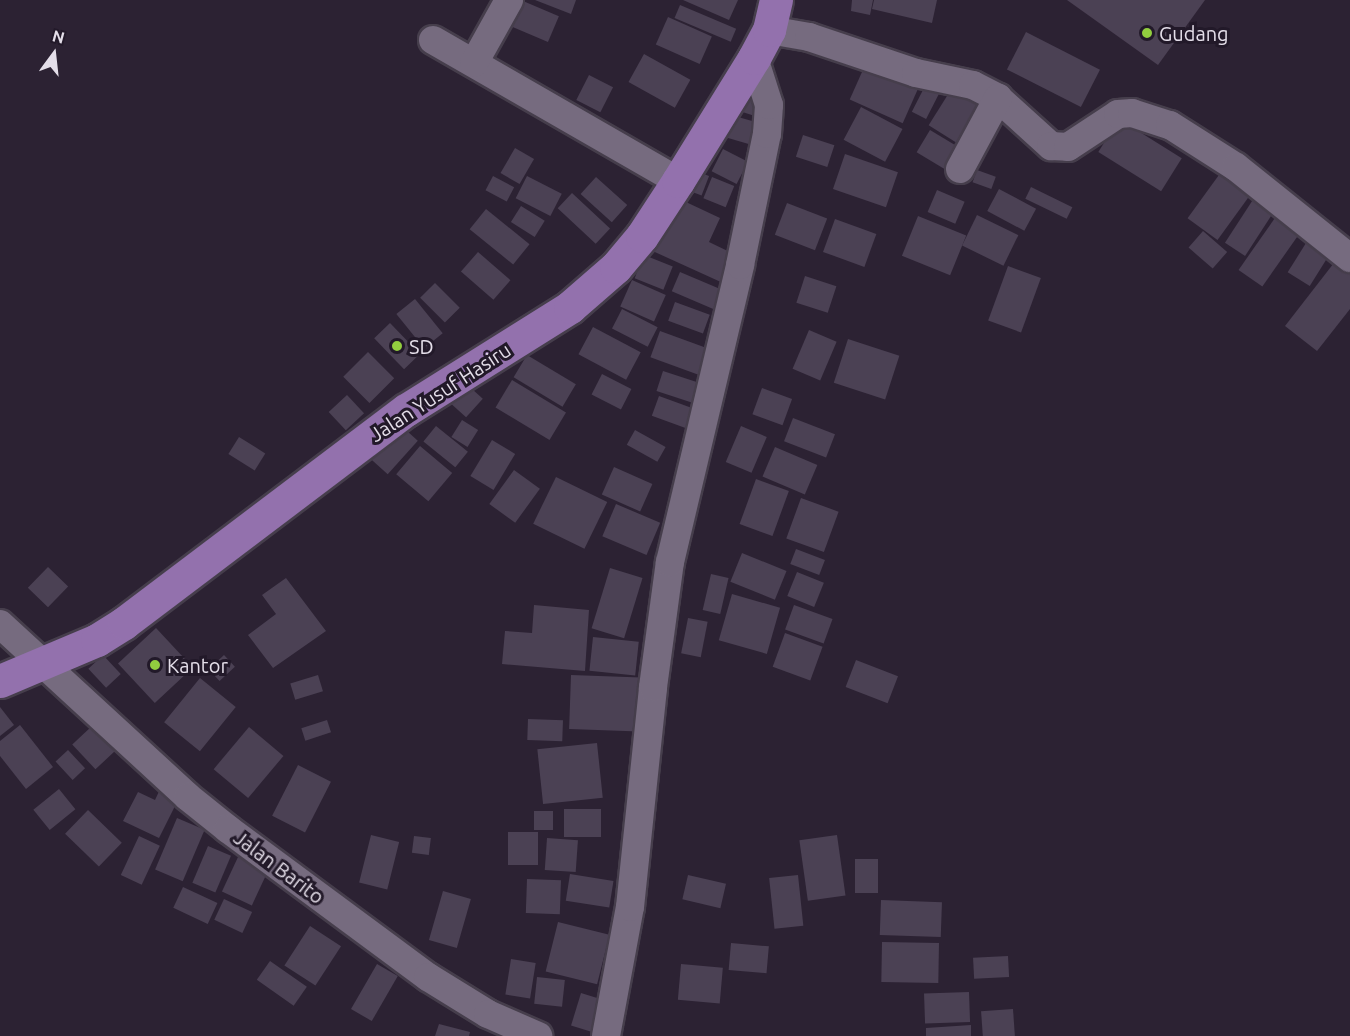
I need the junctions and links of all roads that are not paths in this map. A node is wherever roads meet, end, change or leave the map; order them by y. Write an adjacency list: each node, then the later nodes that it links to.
1 (509, 0): 5 (street)
2 (773, 15): 4 (main road, Jalan Yusuf Hasiru); 6 (street)
3 (433, 40): 5 (street)
4 (754, 58): 8 (main road, Jalan Yusuf Hasiru); 14 (street)
5 (474, 63): 8 (street)
6 (998, 98): 7 (street); 9 (street)
7 (960, 168)
8 (678, 181): 11 (main road, Jalan Yusuf Hasiru)
9 (1350, 258)
10 (0, 624): 11 (street, Jalan Barito)
11 (42, 665): 12 (main road, Jalan Yusuf Hasiru); 13 (street, Jalan Barito)
12 (0, 681)
13 (538, 1036)
14 (606, 1036)

